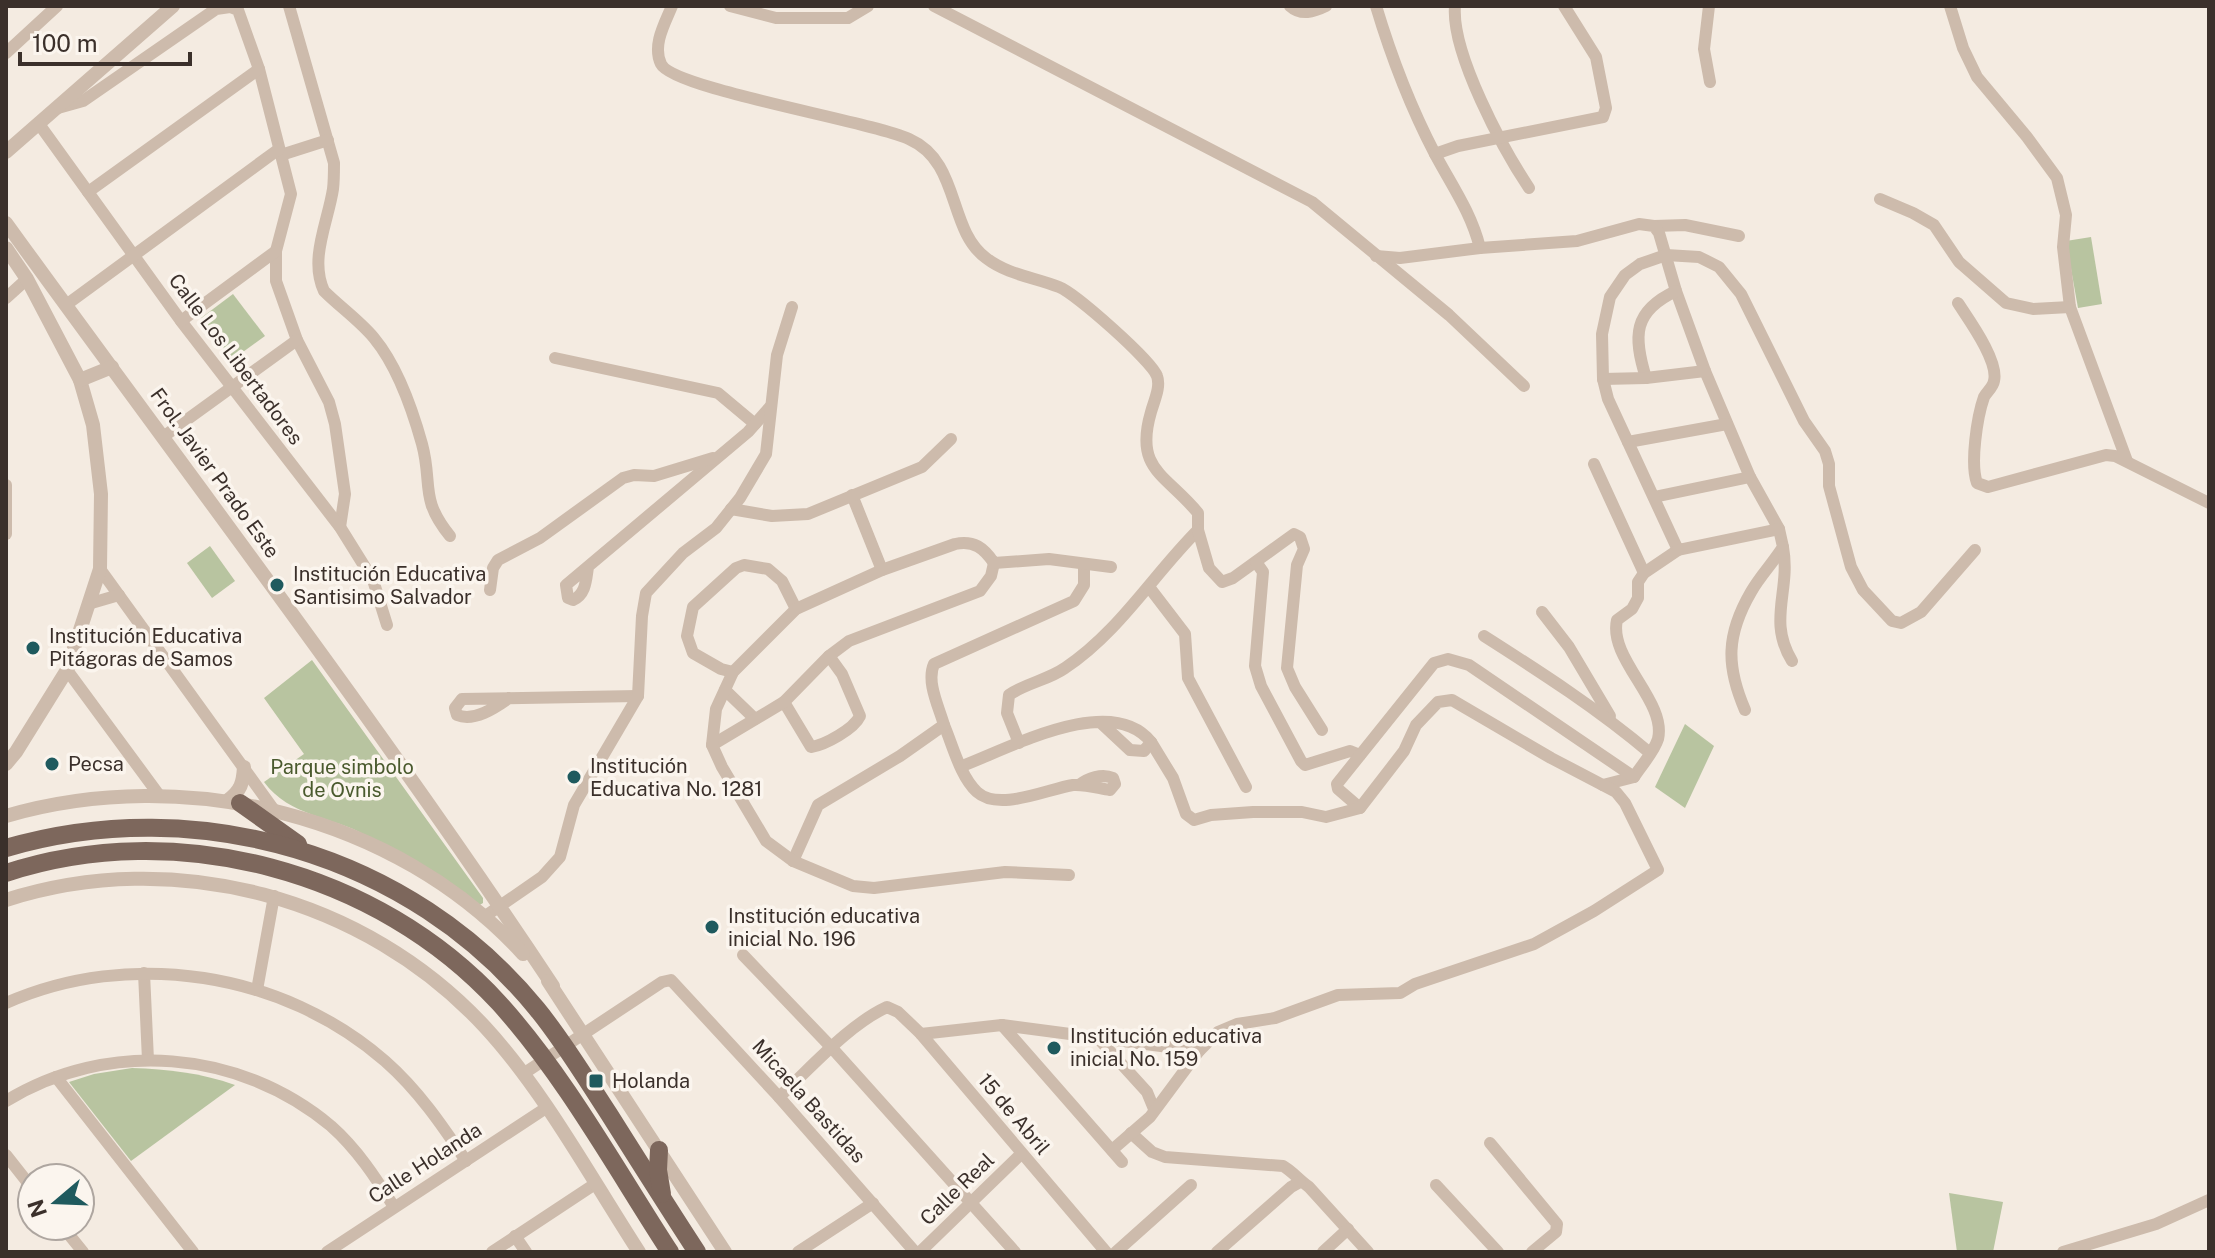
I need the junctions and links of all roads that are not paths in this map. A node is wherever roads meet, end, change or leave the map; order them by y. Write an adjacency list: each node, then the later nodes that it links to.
1 (57, 6): 15 (street)
2 (173, 6): 18 (street)
3 (289, 6): 21 (street)
4 (672, 6): 71 (street)
5 (730, 6): 6 (street)
6 (868, 6)
7 (934, 6): 36 (street)
8 (1290, 6): 9 (street)
9 (1326, 6)
10 (1376, 6): 24 (street)
11 (1455, 6): 20 (street)
12 (1564, 6): 20 (street)
13 (1709, 6): 17 (street)
14 (1950, 6): 43 (street)
15 (6, 53)
16 (259, 69): 18 (street); 23 (street); 26 (street)
17 (1710, 82)
18 (58, 108): 19 (street)
19 (39, 124): 22 (street); 26 (street, Calle Los Libertadores)
20 (1499, 137): 24 (street); 25 (street)
21 (328, 140): 23 (street); 73 (street)
22 (6, 152)
23 (280, 152): 33 (street); 34 (street)
24 (1435, 154): 32 (street)
25 (1529, 188)
26 (88, 192): 34 (street, Calle Los Libertadores)
27 (1880, 199): 43 (street)
28 (6, 223): 41 (street, Frol. Javier Prado Este)
29 (1654, 226): 30 (street); 32 (street); 35 (street)
30 (1739, 236)
31 (6, 248): 37 (street)
32 (1480, 248): 36 (street)
33 (276, 251): 44 (street); 45 (street)
34 (133, 254): 41 (street); 44 (street, Calle Los Libertadores)
35 (1666, 255): 38 (street); 50 (street); 76 (street)
36 (1376, 256): 53 (street)
37 (27, 279): 39 (street); 51 (street)
38 (1676, 291): 48 (street); 49 (street)
39 (6, 298)
40 (1958, 303): 61 (street)
41 (66, 305): 47 (street, Frol. Javier Prado Este)
42 (792, 307): 54 (street)
43 (2070, 307): 61 (street)
44 (181, 321): 52 (street, Calle Los Libertadores)
45 (297, 340): 52 (street); 69 (street)
46 (555, 358): 55 (street)
47 (112, 367): 51 (street); 57 (street, Frol. Javier Prado Este)
48 (1705, 371): 49 (street); 56 (street)
49 (1646, 378): 50 (street)
50 (1603, 379): 59 (street)
51 (80, 380): 82 (street)
52 (231, 386): 57 (street); 69 (street, Calle Los Libertadores)
53 (1524, 386)
54 (771, 405): 55 (street); 68 (street)
55 (755, 424): 60 (street)
56 (1727, 424): 59 (street); 63 (street)
57 (163, 437): 132 (street, Frol. Javier Prado Este)
58 (951, 439): 65 (street)
59 (1628, 442): 66 (street)
60 (716, 457): 80 (street); 86 (street)
61 (2127, 461): 67 (street)
62 (1594, 464): 84 (street)
63 (1750, 477): 66 (street); 70 (street)
64 (6, 485): 72 (street)
65 (852, 495): 68 (street); 83 (street)
66 (1654, 497): 75 (street)
67 (2209, 503)
68 (731, 509): 98 (street)
69 (340, 527): 91 (street, Calle Los Libertadores)
70 (1779, 529): 74 (street); 75 (street)
71 (1198, 530): 77 (street); 85 (street)
72 (6, 534)
73 (450, 536)
74 (1783, 547): 94 (street); 101 (street)
75 (1678, 550): 84 (street)
76 (1975, 550)
77 (1256, 562): 106 (street); 111 (street)
78 (994, 563): 79 (street); 83 (street); 93 (street)
79 (1084, 564): 81 (street); 105 (street)
80 (588, 567)
81 (1111, 567)
82 (100, 569): 87 (street); 88 (street)
83 (882, 570): 89 (street)
84 (1644, 573): 110 (street)
85 (1149, 587): 108 (street); 118 (street)
86 (490, 590)
87 (119, 595): 88 (street); 114 (street)
88 (88, 604): 95 (street)
89 (796, 609): 96 (street); 96 (street)
90 (1542, 612): 104 (street)
91 (387, 625)
92 (1484, 636): 104 (street)
93 (829, 656): 100 (street); 100 (street)
94 (1792, 661)
95 (67, 670): 112 (street); 119 (street)
96 (733, 672): 97 (street)
97 (725, 690): 102 (street); 109 (street)
98 (638, 696): 99 (street); 132 (street)
99 (509, 698)
100 (784, 702): 102 (street)
101 (1745, 710)
102 (755, 719): 109 (street)
103 (1100, 722): 107 (street); 107 (street); 108 (street)
104 (1613, 722): 110 (street)
105 (944, 725): 113 (street); 126 (street)
106 (1322, 730)
107 (1151, 742): 121 (street)
108 (1019, 743): 113 (street)
109 (712, 745): 126 (street)
110 (1650, 753): 115 (street)
111 (1360, 755): 115 (street); 121 (street)
112 (6, 764)
113 (962, 766): 116 (street)
114 (244, 767): 120 (street); 122 (street)
115 (1634, 777): 117 (street)
116 (1079, 785)
117 (1603, 785): 121 (street); 145 (street)
118 (1246, 787)
119 (159, 795): 120 (street); 123 (street)
120 (234, 802): 122 (street); 125 (main road)
121 (1360, 808)
122 (274, 810): 133 (street)
123 (9, 812)
124 (6, 849): 125 (main road); 127 (street)
125 (309, 853): 143 (main road)
126 (793, 861): 129 (street)
127 (25, 867): 128 (main road); 147 (main road)
128 (6, 873)
129 (1069, 875)
130 (274, 896): 131 (street); 137 (street); 148 (street)
131 (6, 900)
132 (500, 907): 133 (street); 136 (street, Frol. Javier Prado Este)
133 (484, 917): 136 (street)
134 (743, 955): 144 (street)
135 (144, 973): 137 (street); 138 (street); 146 (street)
136 (553, 986): 141 (street)
137 (257, 990): 159 (street)
138 (6, 1003)
139 (1002, 1025): 140 (street); 142 (street); 157 (street)
140 (921, 1034): 144 (street, 15 de Abril); 158 (street, 15 de Abril)
141 (585, 1035): 143 (street); 150 (street, Micaela Bastidas); 156 (street)
142 (1097, 1037): 145 (street); 153 (street)
143 (565, 1047): 147 (street); 165 (main road)
144 (832, 1048): 150 (street); 168 (street)
145 (1199, 1051): 153 (street)
146 (148, 1060): 149 (street); 169 (street)
147 (544, 1060): 148 (street); 177 (main road)
148 (523, 1074): 152 (street)
149 (56, 1077): 151 (street); 172 (street)
150 (779, 1097): 167 (street, Micaela Bastidas)
151 (6, 1101)
152 (546, 1108): 159 (street, Calle Holanda); 162 (street)
153 (1154, 1109): 154 (street)
154 (1131, 1133): 157 (street); 161 (street)
155 (1490, 1143): 189 (street)
156 (659, 1150): 165 (main road); 179 (street)
157 (1112, 1150): 160 (street)
158 (1021, 1154): 168 (street, Calle Real); 183 (street, 15 de Abril)
159 (466, 1161): 169 (street, Calle Holanda)
160 (1122, 1162)
161 (1300, 1182): 170 (street); 185 (street)
162 (595, 1184): 171 (street); 176 (street)
163 (1191, 1185): 184 (street)
164 (1436, 1185): 188 (street)
165 (664, 1200): 178 (main road)
166 (2209, 1200): 190 (street)
167 (873, 1203): 180 (street); 181 (street, Micaela Bastidas)
168 (971, 1203): 181 (street, Calle Real); 182 (street)
169 (394, 1207): 173 (street, Calle Holanda)
170 (1348, 1229): 186 (street); 187 (street)
171 (515, 1236): 174 (street); 175 (street)
172 (193, 1252)
173 (327, 1252)
174 (492, 1252)
175 (526, 1252)
176 (639, 1252)
177 (670, 1252)
178 (697, 1252)
179 (725, 1252)
180 (798, 1252)
181 (917, 1252)
182 (1015, 1252)
183 (1106, 1252)
184 (1116, 1252)
185 (1217, 1252)
186 (1323, 1252)
187 (1368, 1252)
188 (1498, 1252)
189 (1533, 1252)
190 (2063, 1252)

